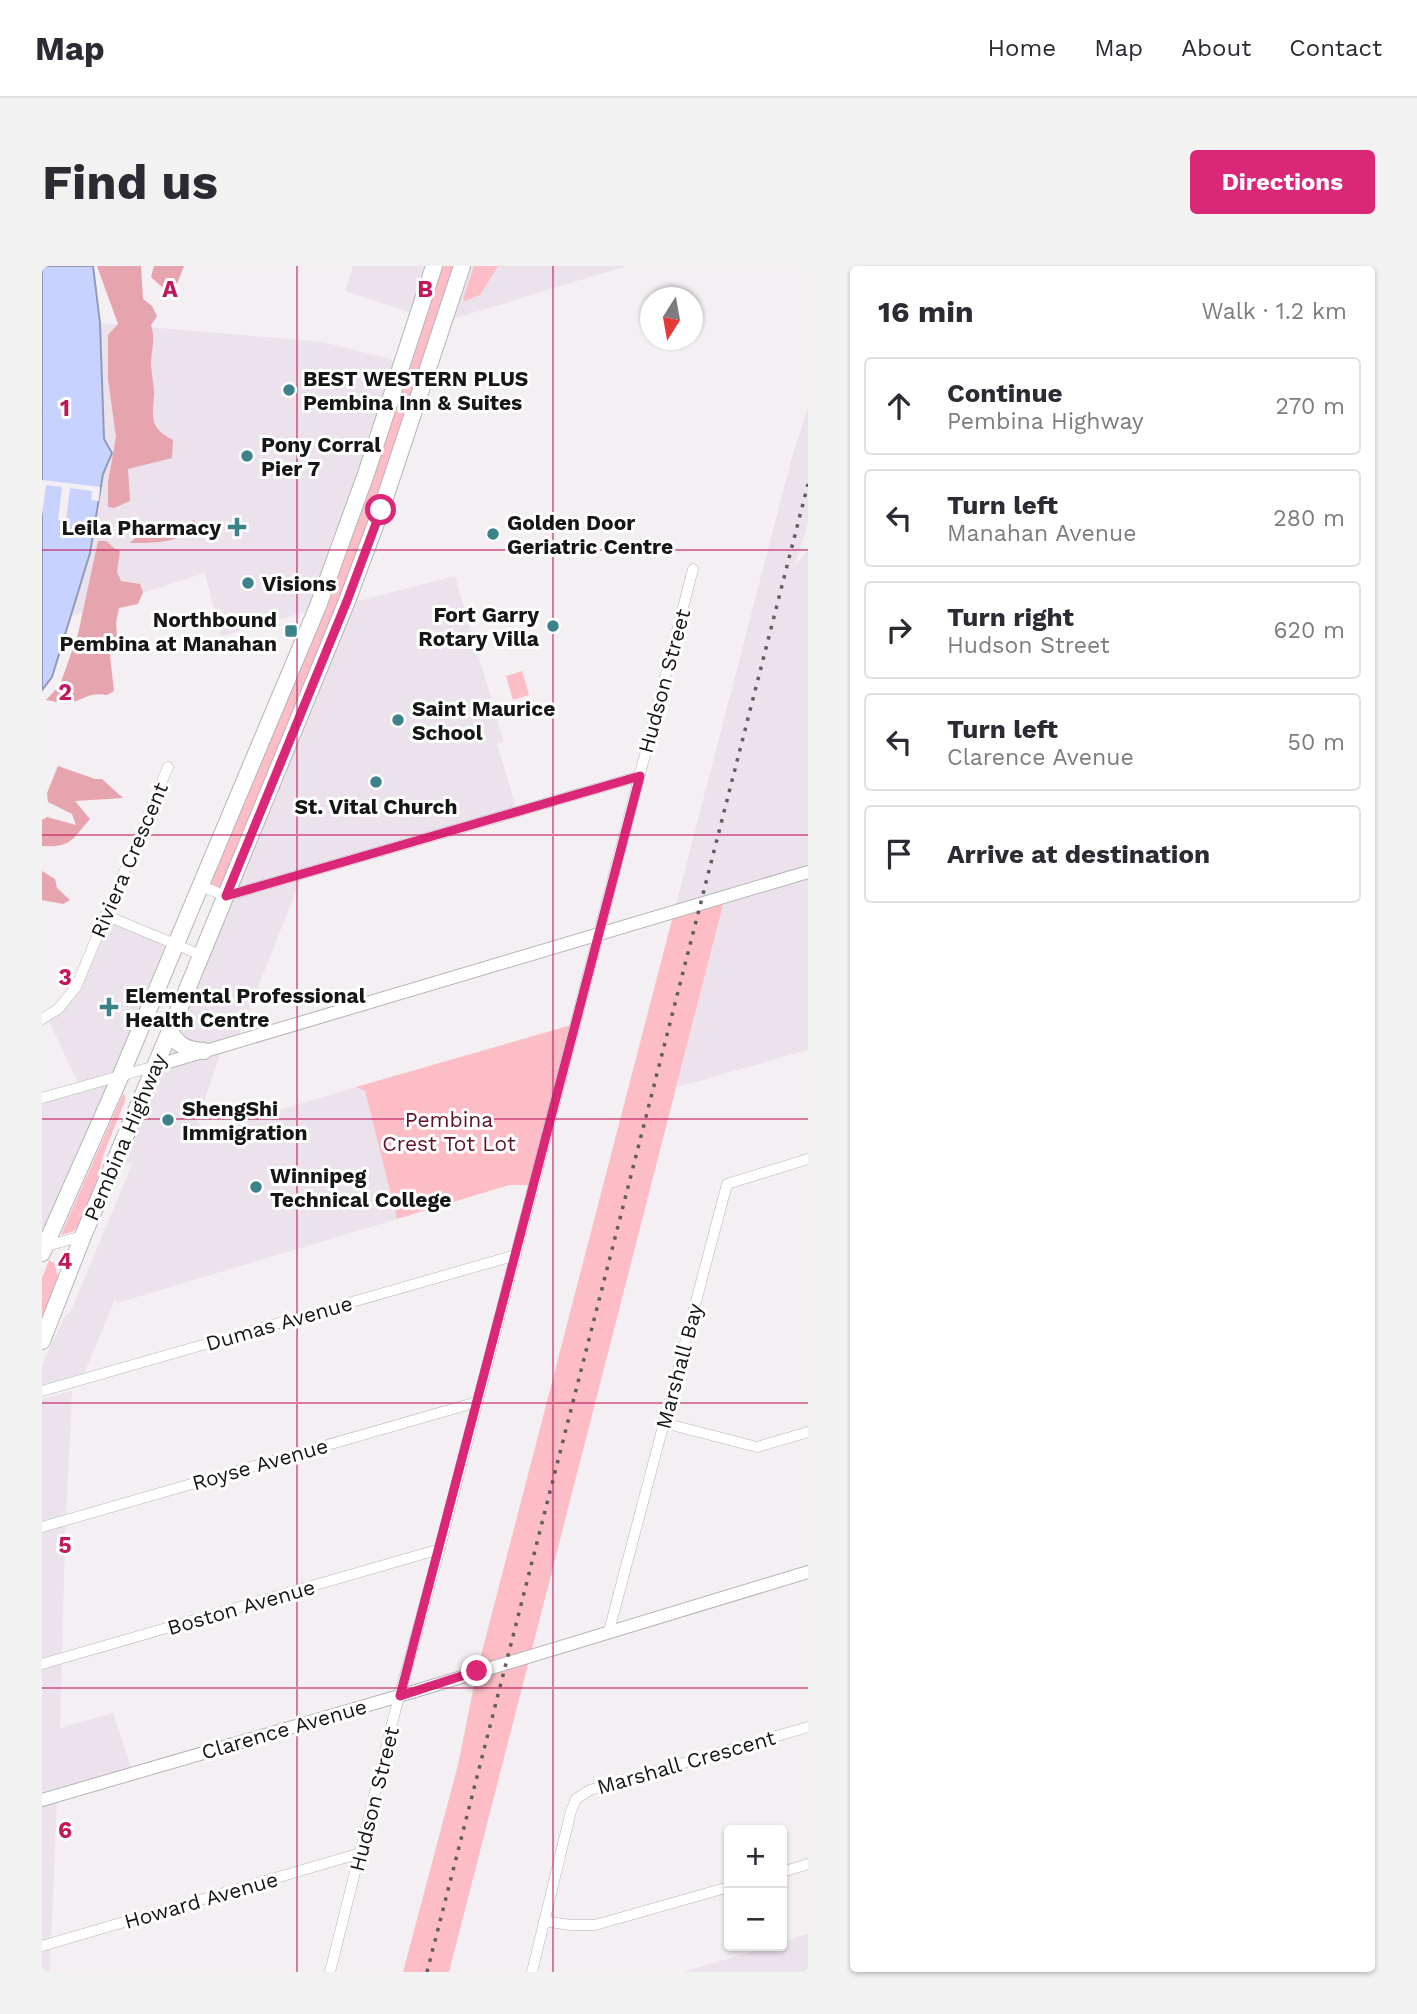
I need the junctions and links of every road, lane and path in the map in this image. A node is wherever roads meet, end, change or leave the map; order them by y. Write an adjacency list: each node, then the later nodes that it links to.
1 (434, 266): 4 (main road, Pembina Highway)
2 (462, 266): 5 (main road, Pembina Highway)
3 (693, 569): 7 (street, Hudson Street)
4 (261, 743): 5 (main road); 9 (main road, Pembina Highway)
5 (285, 753): 10 (main road, Pembina Highway)
6 (168, 766): 11 (street, Riviera Crescent)
7 (640, 776): 10 (street); 12 (street, Hudson Street)
8 (808, 872): 12 (street)
9 (201, 886): 10 (street); 13 (main road, Pembina Highway)
10 (226, 896): 14 (main road, Pembina Highway)
11 (105, 915): 13 (street); 15 (street, Riviera Crescent)
12 (598, 934): 17 (street); 24 (street, Hudson Street)
13 (176, 944): 14 (street); 19 (main road, Pembina Highway)
14 (201, 956): 16 (main road, Pembina Highway)
15 (42, 1019)
16 (170, 1031): 17 (main road); 18 (main road, Pembina Highway)
17 (204, 1051): 18 (street)
18 (155, 1066): 19 (street); 22 (main road, Pembina Highway)
19 (121, 1075): 20 (street); 23 (main road, Pembina Highway)
20 (42, 1098)
21 (808, 1159): 28 (street, Marshall Bay)
22 (83, 1236): 23 (street); 25 (main road, Pembina Highway)
23 (43, 1249)
24 (516, 1255): 26 (street, Dumas Avenue); 27 (street, Hudson Street)
25 (42, 1341)
26 (42, 1391)
27 (477, 1402): 30 (street, Royse Avenue); 31 (street, Hudson Street)
28 (664, 1423): 29 (street); 33 (street, Marshall Bay)
29 (808, 1432)
30 (42, 1527)
31 (439, 1549): 34 (street, Boston Avenue); 35 (street, Hudson Street)
32 (808, 1572): 33 (street, Clarence Avenue)
33 (609, 1631): 35 (street, Clarence Avenue)
34 (42, 1664)
35 (400, 1696): 37 (street, Clarence Avenue); 38 (street, Hudson Street)
36 (808, 1727): 42 (street, Marshall Crescent)
37 (42, 1800)
38 (361, 1853): 43 (street, Howard Avenue); 44 (street, Hudson Street)
39 (808, 1864): 40 (street)
40 (787, 1870)
41 (725, 1888): 42 (street)
42 (544, 1921): 45 (street, Marshall Crescent)
43 (42, 1946)
44 (330, 1972)
45 (532, 1972)

